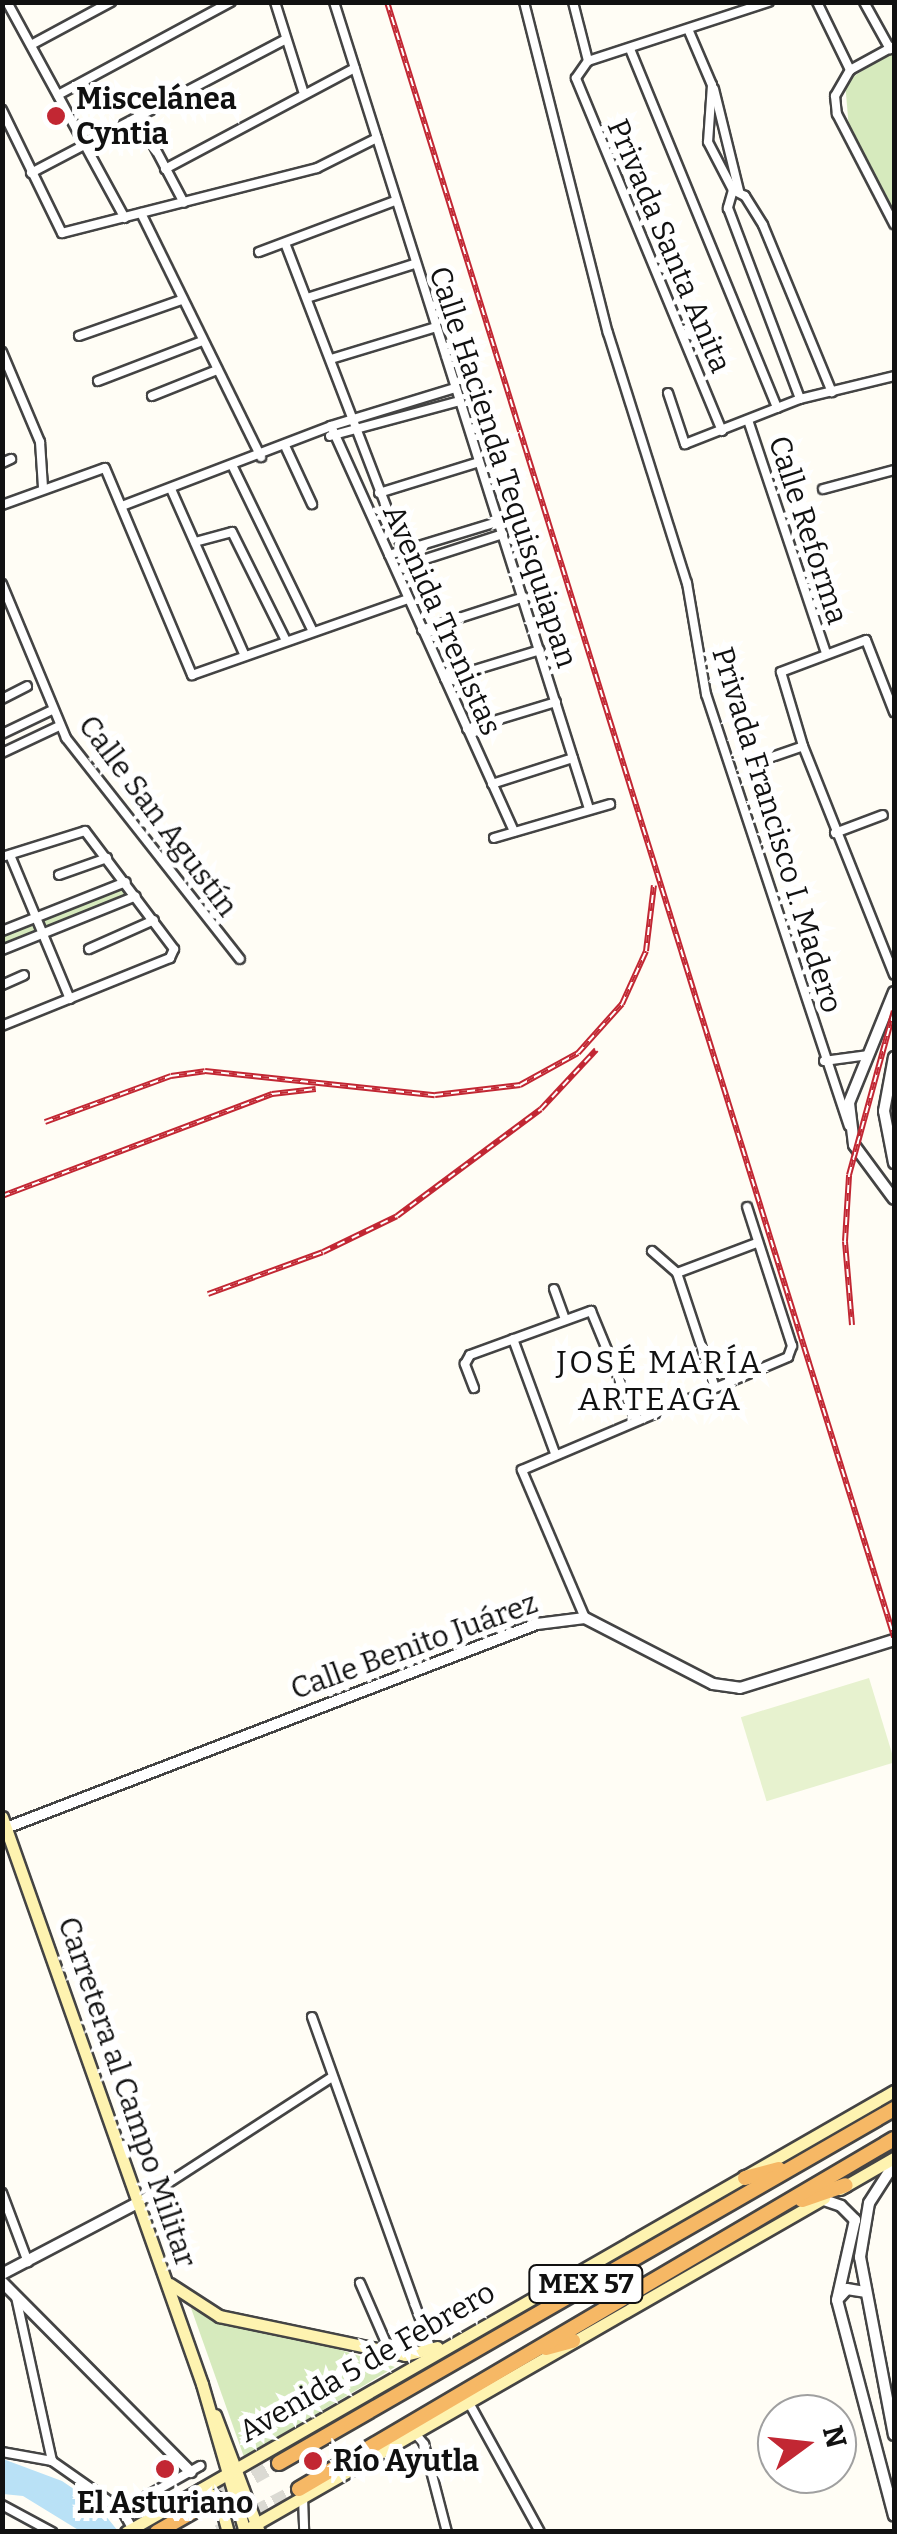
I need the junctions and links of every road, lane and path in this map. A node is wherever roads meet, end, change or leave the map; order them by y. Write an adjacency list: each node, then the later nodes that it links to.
1 (7, 2): 13 (street)
2 (111, 2): 13 (street)
3 (231, 2): 21 (street)
4 (275, 2): 12 (street)
5 (334, 2): 17 (street, Calle Hacienda Tequisquiapan)
6 (524, 2): 130 (street, Privada Francisco I. Madero)
7 (573, 2): 16 (street)
8 (769, 2): 11 (street)
9 (816, 2): 18 (street)
10 (864, 2): 14 (street)
11 (688, 29): 15 (street); 19 (street)
12 (286, 39): 20 (street); 23 (street)
13 (30, 45): 21 (street)
14 (892, 47): 18 (street)
15 (630, 49): 16 (street); 54 (street)
16 (588, 61): 59 (street, Privada Santa Anita)
17 (355, 68): 20 (street); 25 (street, Calle Hacienda Tequisquiapan)
18 (850, 70): 34 (street)
19 (713, 89): 29 (street); 29 (street)
20 (304, 94): 27 (street)
21 (58, 95): 26 (street)
22 (2, 110): 24 (street)
23 (138, 116): 26 (street); 27 (street)
24 (6, 126): 28 (street)
25 (378, 138): 30 (street, Calle Hacienda Tequisquiapan); 31 (street)
26 (86, 144): 28 (street); 33 (street)
27 (166, 169): 31 (street)
28 (31, 173): 33 (street)
29 (736, 191): 49 (street); 52 (street)
30 (394, 201): 35 (street); 37 (street, Calle Hacienda Tequisquiapan)
31 (184, 203): 32 (street)
32 (141, 214): 33 (street); 39 (street)
33 (125, 218)
34 (894, 224)
35 (285, 243): 36 (street); 38 (street)
36 (259, 252)
37 (414, 264): 38 (street); 40 (street, Calle Hacienda Tequisquiapan)
38 (307, 298): 44 (street)
39 (181, 300): 41 (street); 42 (street)
40 (434, 328): 44 (street); 48 (street, Calle Hacienda Tequisquiapan)
41 (79, 336)
42 (202, 341): 45 (street); 47 (street)
43 (2, 352): 67 (street)
44 (331, 360): 55 (street)
45 (218, 370): 51 (street); 63 (street)
46 (894, 376): 49 (street)
47 (98, 381)
48 (452, 389): 53 (street, Calle Hacienda Tequisquiapan); 55 (street)
49 (832, 392): 52 (street)
50 (668, 393): 59 (street)
51 (152, 396)
52 (800, 399): 54 (street)
53 (456, 402): 58 (street); 64 (street, Calle Hacienda Tequisquiapan)
54 (777, 408): 56 (street)
55 (352, 420): 57 (street); 58 (street)
56 (748, 420): 59 (street); 88 (street, Calle Reforma)
57 (331, 426): 60 (street); 61 (street, Avenida Trenistas)
58 (356, 430): 61 (street); 70 (street)
59 (722, 430)
60 (320, 435): 61 (street); 62 (street)
61 (334, 436): 78 (street, Avenida Trenistas)
62 (286, 448): 63 (street); 71 (street)
63 (261, 457): 65 (street)
64 (476, 463): 70 (street); 74 (street, Calle Hacienda Tequisquiapan)
65 (233, 467): 69 (street); 84 (street)
66 (894, 470): 68 (street)
67 (43, 487): 72 (street); 73 (street)
68 (823, 488)
69 (171, 489): 73 (street); 76 (street)
70 (379, 493): 77 (street)
71 (312, 504)
72 (2, 505)
73 (122, 506): 89 (street)
74 (498, 522): 75 (street, Calle Hacienda Tequisquiapan); 77 (street)
75 (503, 534): 79 (street); 82 (street, Calle Hacienda Tequisquiapan)
76 (195, 542): 86 (street); 89 (street)
77 (403, 551): 78 (street); 79 (street)
78 (389, 556): 80 (street, Avenida Trenistas)
79 (408, 564): 80 (street)
80 (395, 568): 83 (street, Avenida Trenistas)
81 (2, 584): 94 (street, Calle San Agustín)
82 (524, 597): 85 (street); 87 (street, Calle Hacienda Tequisquiapan)
83 (408, 599): 84 (street); 85 (street, Avenida Trenistas)
84 (312, 630): 86 (street)
85 (422, 630): 90 (street, Avenida Trenistas)
86 (285, 639): 89 (street)
87 (540, 650): 90 (street); 93 (street, Calle Hacienda Tequisquiapan)
88 (826, 653): 95 (street, Calle Reforma); 99 (street)
89 (244, 654)
90 (446, 680): 97 (street, Avenida Trenistas)
91 (27, 686): 92 (street)
92 (2, 699)
93 (556, 702): 97 (street); 101 (street, Calle Hacienda Tequisquiapan)
94 (52, 710): 96 (street, Calle San Agustín); 98 (street)
95 (894, 712)
96 (60, 726): 100 (street); 121 (street, Calle San Agustín)
97 (467, 729): 103 (street, Avenida Trenistas)
98 (2, 734)
99 (802, 746): 102 (street, Privada Francisco I. Madero); 108 (street)
100 (2, 753)
101 (573, 758): 103 (street); 105 (street, Calle Hacienda Tequisquiapan)
102 (769, 758)
103 (492, 784): 107 (street, Avenida Trenistas)
104 (610, 804): 105 (street)
105 (589, 810): 107 (street)
106 (883, 815): 108 (street)
107 (514, 832): 109 (street)
108 (836, 833): 123 (street)
109 (494, 838)
110 (6, 856): 111 (street); 115 (street)
111 (107, 858): 112 (street); 113 (street)
112 (59, 875)
113 (126, 882): 114 (street); 115 (street)
114 (136, 896): 116 (street); 118 (street)
115 (35, 918): 117 (street); 118 (street)
116 (154, 920): 119 (street); 126 (street)
117 (2, 931)
118 (42, 934): 120 (street); 126 (street)
119 (88, 949)
120 (2, 950)
121 (240, 959)
122 (24, 975): 124 (street)
123 (894, 975)
124 (2, 984)
125 (894, 992): 128 (street)
126 (70, 998): 127 (street)
127 (2, 1026)
128 (869, 1055): 130 (street); 131 (street)
129 (894, 1057): 132 (street)
130 (824, 1061): 131 (street, Privada Francisco I. Madero)
131 (849, 1126): 133 (street)
132 (894, 1163)
133 (894, 1199)
134 (747, 1207): 135 (street)
135 (757, 1243): 137 (street); 142 (street)
136 (652, 1251): 137 (street)
137 (677, 1273): 142 (street)
138 (554, 1290): 139 (street)
139 (564, 1319): 140 (street); 143 (street)
140 (513, 1339): 141 (street); 144 (street)
141 (474, 1388)
142 (715, 1388): 143 (street)
143 (636, 1420): 144 (street)
144 (555, 1453): 145 (street)
145 (585, 1618): 146 (street, Calle Benito Juárez); 147 (street, Calle Benito Juárez)
146 (894, 1640)
147 (4, 1822): 159 (main road, Carretera al Campo Militar)
148 (312, 2016): 149 (street)
149 (331, 2078): 159 (street); 173 (street)
150 (894, 2091): 155 (main road, Avenida 5 de Febrero)
151 (893, 2109): 154 (highway, Avenida 5 de Febrero / MEX 57)
152 (894, 2139): 160 (highway, MEX 57)
153 (894, 2161): 156 (main road); 168 (street)
154 (799, 2164): 155 (highway); 167 (highway, Avenida 5 de Febrero / MEX 57)
155 (745, 2178): 161 (main road, Avenida 5 de Febrero)
156 (846, 2185): 158 (main road); 160 (highway)
157 (2, 2193): 162 (street)
158 (821, 2199): 170 (street); 171 (main road)
159 (139, 2202): 162 (street); 164 (main road, Carretera al Campo Militar)
160 (772, 2210): 175 (highway, MEX 57)
161 (618, 2253): 167 (highway); 172 (main road, Avenida 5 de Febrero)
162 (28, 2262): 163 (street)
163 (2, 2274)
164 (166, 2280): 174 (main road); 183 (main road, Carretera al Campo Militar)
165 (2, 2282): 169 (street)
166 (360, 2283): 174 (street)
167 (582, 2286): 181 (highway, Avenida 5 de Febrero / MEX 57)
168 (865, 2292): 170 (street); 178 (street)
169 (16, 2297): 180 (street); 182 (street)
170 (837, 2300): 191 (street)
171 (573, 2341): 175 (highway); 176 (main road)
172 (451, 2344): 173 (main road); 183 (main road, Avenida 5 de Febrero)
173 (430, 2349): 174 (main road)
174 (390, 2352)
175 (504, 2364): 185 (highway, MEX 57)
176 (468, 2401): 177 (main road); 200 (street)
177 (414, 2432): 185 (main road); 199 (street)
178 (894, 2435)
179 (2, 2452): 180 (street)
180 (52, 2461): 189 (street)
181 (279, 2463)
182 (196, 2469): 186 (street)
183 (232, 2471): 184 (main road, Avenida 5 de Febrero); 192 (main road); 194 (main road)
184 (200, 2489): 190 (main road, Avenida 5 de Febrero); 197 (main road)
185 (301, 2493): 192 (main road); 198 (street)
186 (151, 2496): 189 (street); 190 (street)
187 (2, 2505): 195 (street)
188 (199, 2508): 196 (highway)
189 (122, 2510): 193 (street)
190 (161, 2511): 193 (main road, Avenida 5 de Febrero)
191 (894, 2516)
192 (258, 2527): 194 (main road)
193 (129, 2530)
194 (244, 2531)
195 (52, 2532)
196 (157, 2532)
197 (228, 2532)
198 (304, 2532)
199 (446, 2532)
200 (540, 2532)

